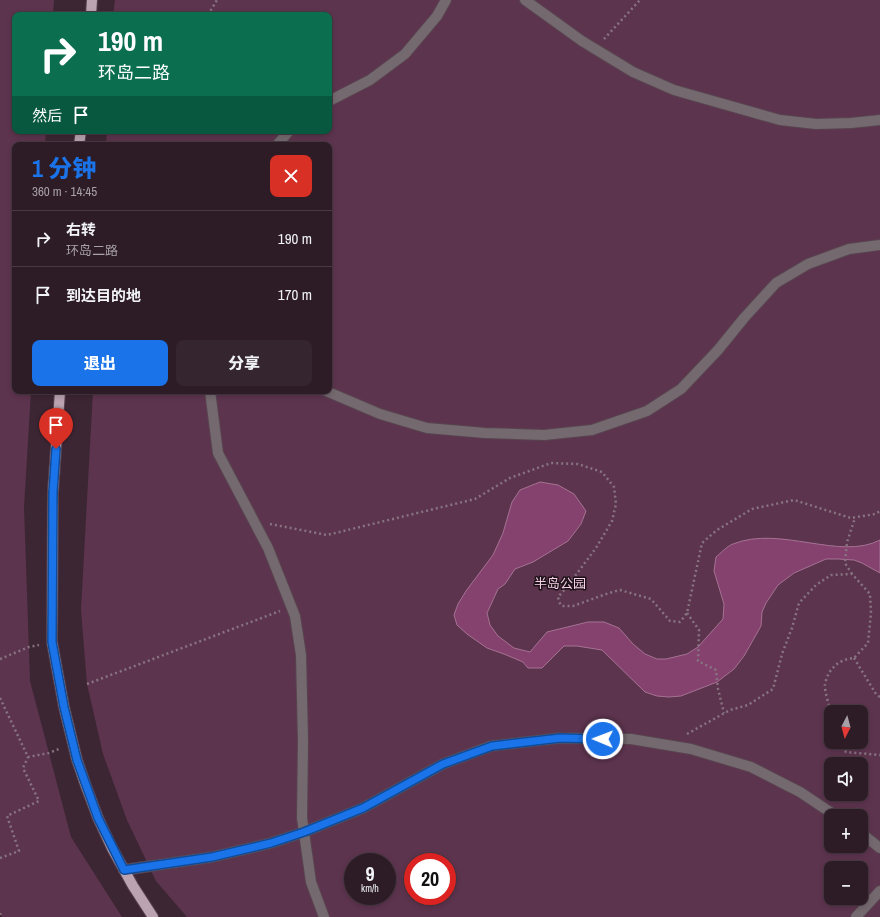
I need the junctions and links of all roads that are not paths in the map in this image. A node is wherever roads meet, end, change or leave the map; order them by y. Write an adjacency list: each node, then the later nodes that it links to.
1 (92, 0): 4 (main road)
2 (446, 0): 5 (lane)
3 (525, 0): 6 (lane)
4 (90, 12)
5 (332, 99)
6 (880, 120)
7 (286, 134): 8 (lane)
8 (280, 142)
9 (880, 245): 12 (lane)
10 (60, 394): 17 (main road)
11 (210, 394): 14 (lane)
12 (332, 394)
13 (826, 809): 14 (lane)
14 (304, 832): 17 (lane); 20 (lane)
15 (868, 839): 16 (lane)
16 (880, 848)
17 (124, 870): 19 (main road)
18 (880, 891): 21 (lane)
19 (153, 917)
20 (324, 917)
21 (856, 917)

